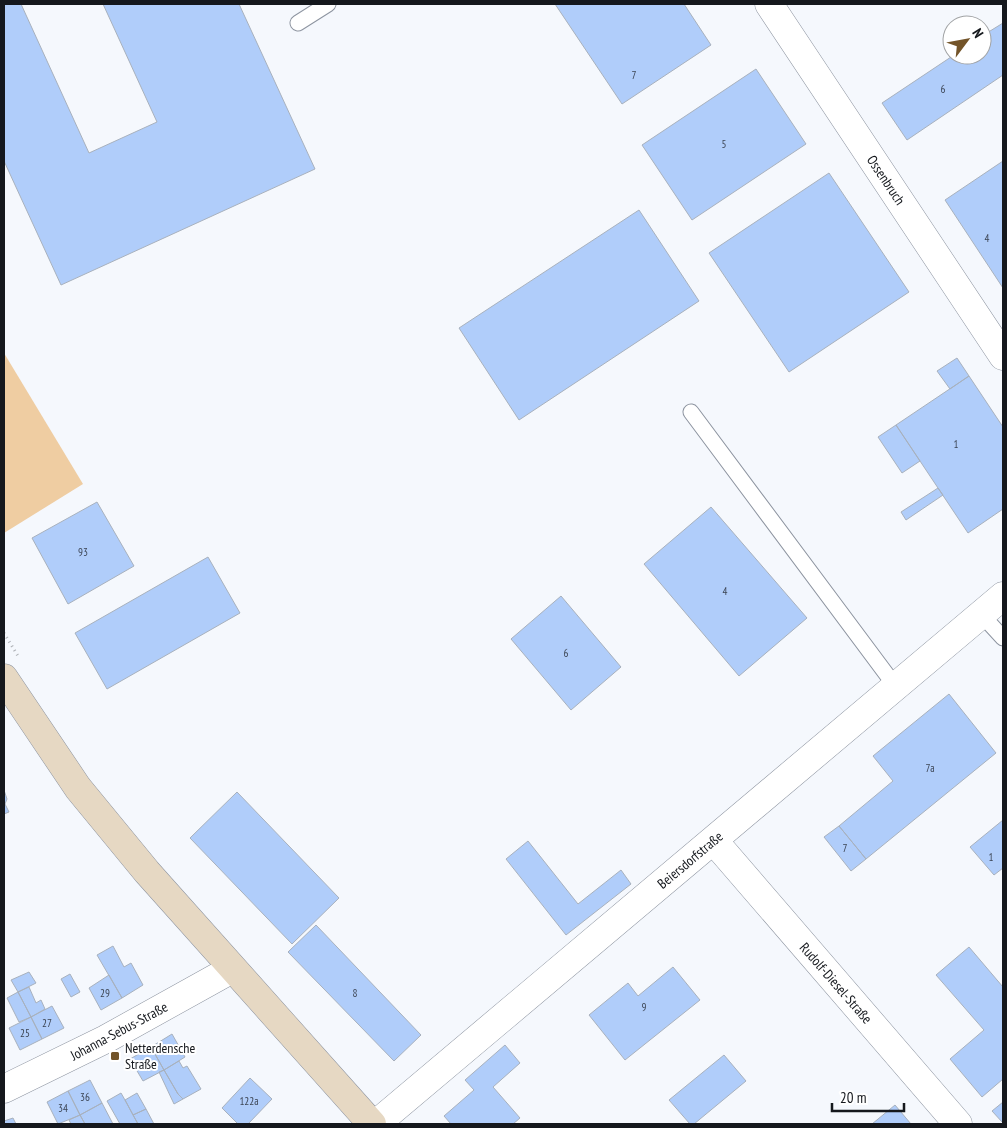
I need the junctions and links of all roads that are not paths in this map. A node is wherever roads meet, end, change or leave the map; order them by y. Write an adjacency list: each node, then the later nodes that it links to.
1 (328, 4): 3 (lane)
2 (769, 4): 4 (street, Ossenbruch)
3 (298, 23)
4 (1003, 356)
5 (691, 412): 10 (lane)
6 (1003, 596): 7 (street, Beiersdorfstraße)
7 (981, 614): 8 (lane); 10 (street, Beiersdorfstraße)
8 (1003, 638)
9 (4, 678): 12 (street)
10 (896, 687): 11 (street, Beiersdorfstraße)
11 (714, 841): 15 (street, Beiersdorfstraße); 16 (street, Rudolf-Diesel-Straße)
12 (232, 969): 13 (street, Johanna-Sebus-Straße); 14 (street)
13 (4, 1089)
14 (372, 1124)
15 (376, 1124)
16 (958, 1124)

